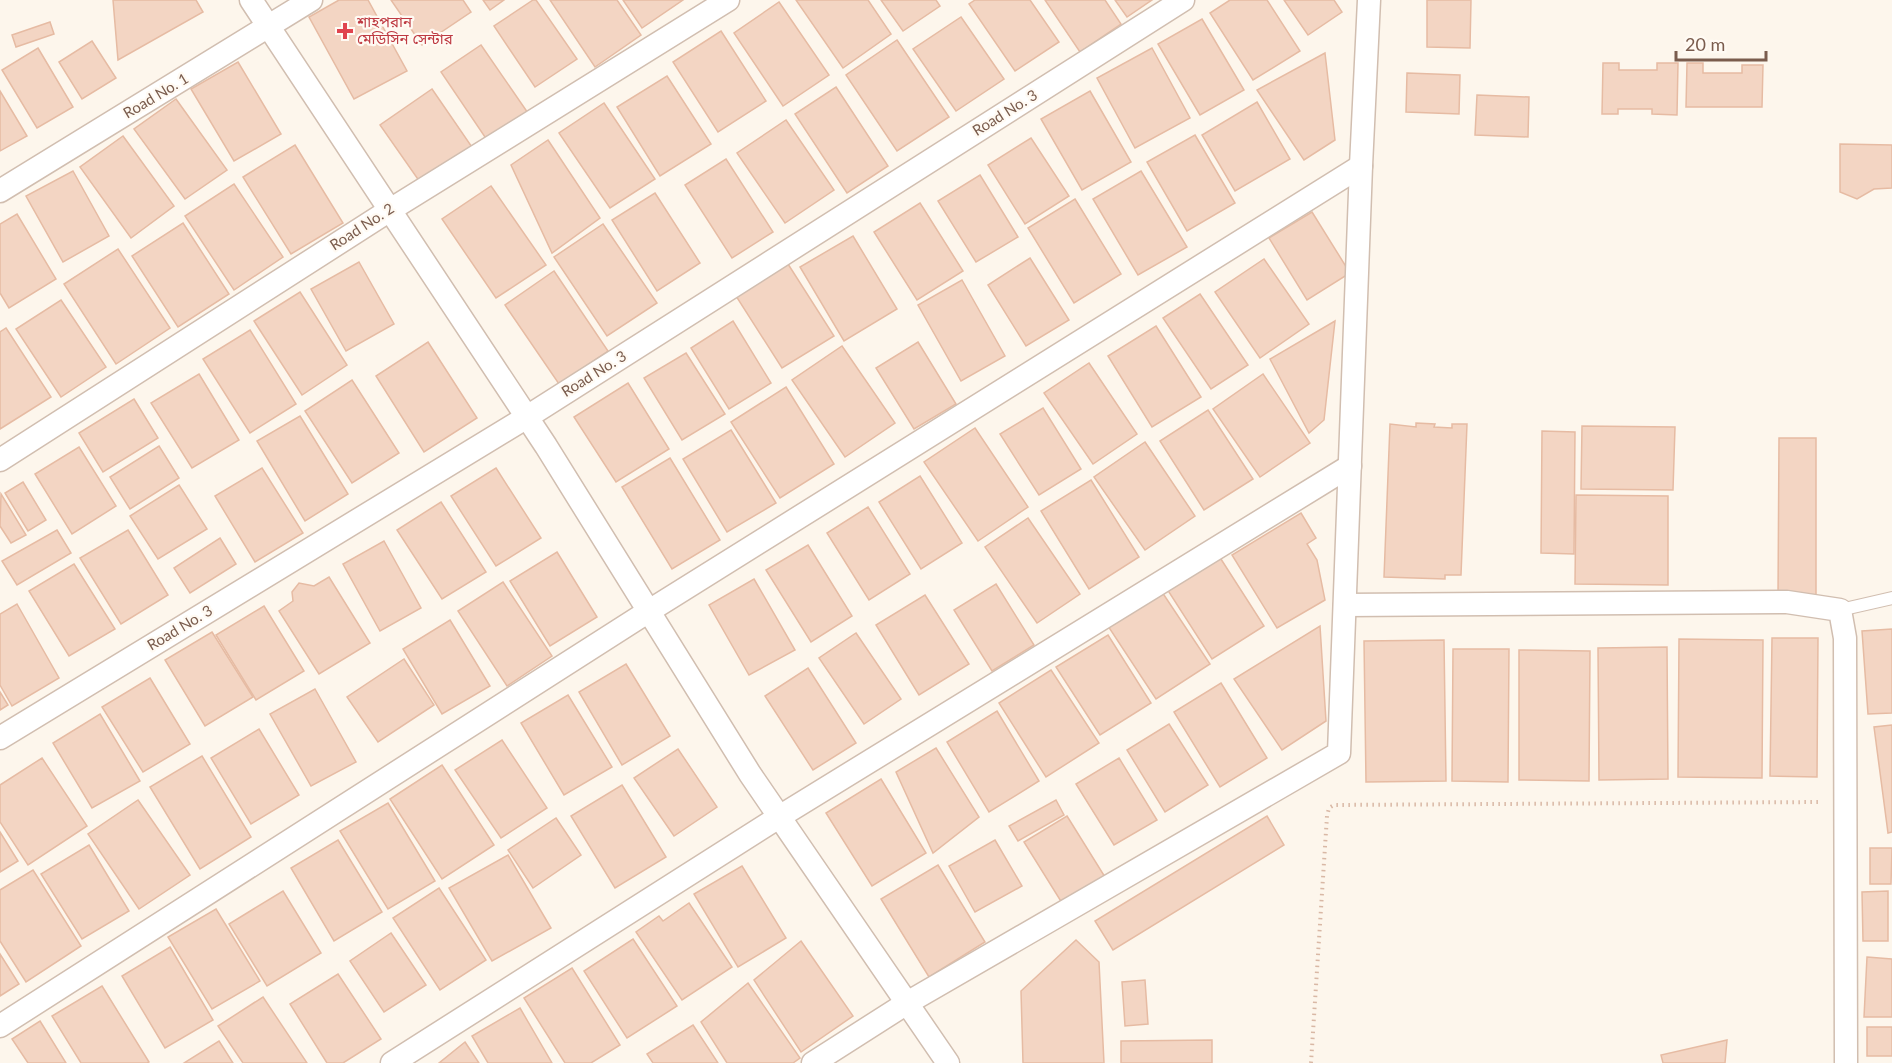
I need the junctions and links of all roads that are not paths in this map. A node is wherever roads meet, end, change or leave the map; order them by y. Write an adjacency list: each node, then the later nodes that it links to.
1 (251, 0): 6 (street)
2 (311, 0): 6 (street, Road No. 1)
3 (728, 0): 9 (street, Road No. 2)
4 (1183, 0): 10 (street, Road No. 3)
5 (1369, 0): 7 (street)
6 (268, 27): 8 (street, Road No. 1); 9 (street)
7 (1361, 166): 12 (street); 16 (street)
8 (0, 191)
9 (390, 210): 10 (street); 11 (street, Road No. 2)
10 (526, 417): 16 (street); 17 (street, Road No. 3)
11 (0, 460)
12 (1350, 466): 14 (street); 18 (street)
13 (1892, 598): 15 (lane)
14 (1344, 605): 15 (street); 19 (street)
15 (1840, 610): 24 (street)
16 (649, 611): 18 (street); 20 (street)
17 (0, 738)
18 (779, 817): 19 (street); 21 (street)
19 (907, 1004): 22 (street); 23 (street)
20 (0, 1026)
21 (392, 1063)
22 (813, 1063)
23 (948, 1063)
24 (1846, 1063)

